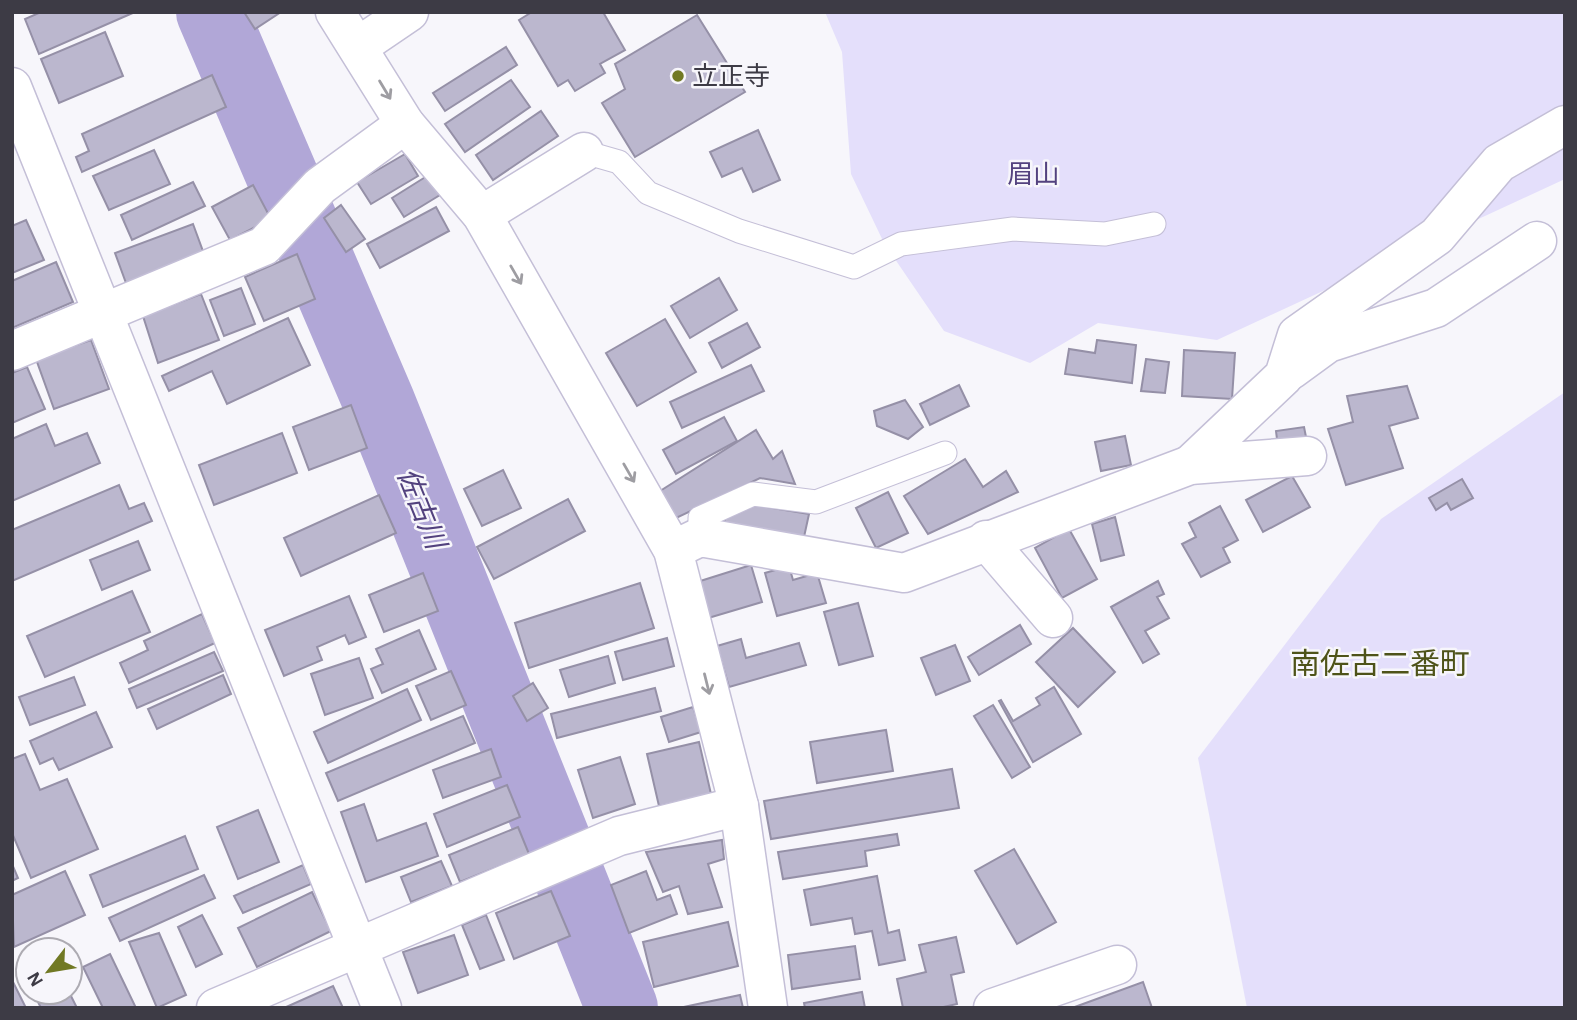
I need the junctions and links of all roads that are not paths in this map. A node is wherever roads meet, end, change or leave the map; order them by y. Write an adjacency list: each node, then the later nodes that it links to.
1 (335, 12): 3 (street)
2 (409, 12): 3 (street)
3 (359, 47): 5 (street, one-way to 5)
4 (12, 87): 11 (street)
5 (405, 124): 8 (street); 11 (street)
6 (1565, 125): 13 (street)
7 (584, 152): 8 (street); 9 (lane)
8 (482, 215): 18 (street, one-way to 18)
9 (1154, 224)
10 (1537, 241): 13 (street)
11 (103, 313): 12 (street); 21 (street)
12 (12, 351)
13 (1284, 376): 16 (street)
14 (945, 453): 18 (lane)
15 (1307, 456): 16 (street)
16 (1190, 465): 17 (street)
17 (986, 540): 18 (street); 19 (street)
18 (686, 543): 20 (street, one-way to 20)
19 (1053, 618)
20 (739, 806): 21 (street); 25 (street)
21 (358, 948): 23 (street); 24 (street)
22 (1117, 965): 26 (street)
23 (216, 1008)
24 (382, 1008)
25 (768, 1008)
26 (993, 1008)

